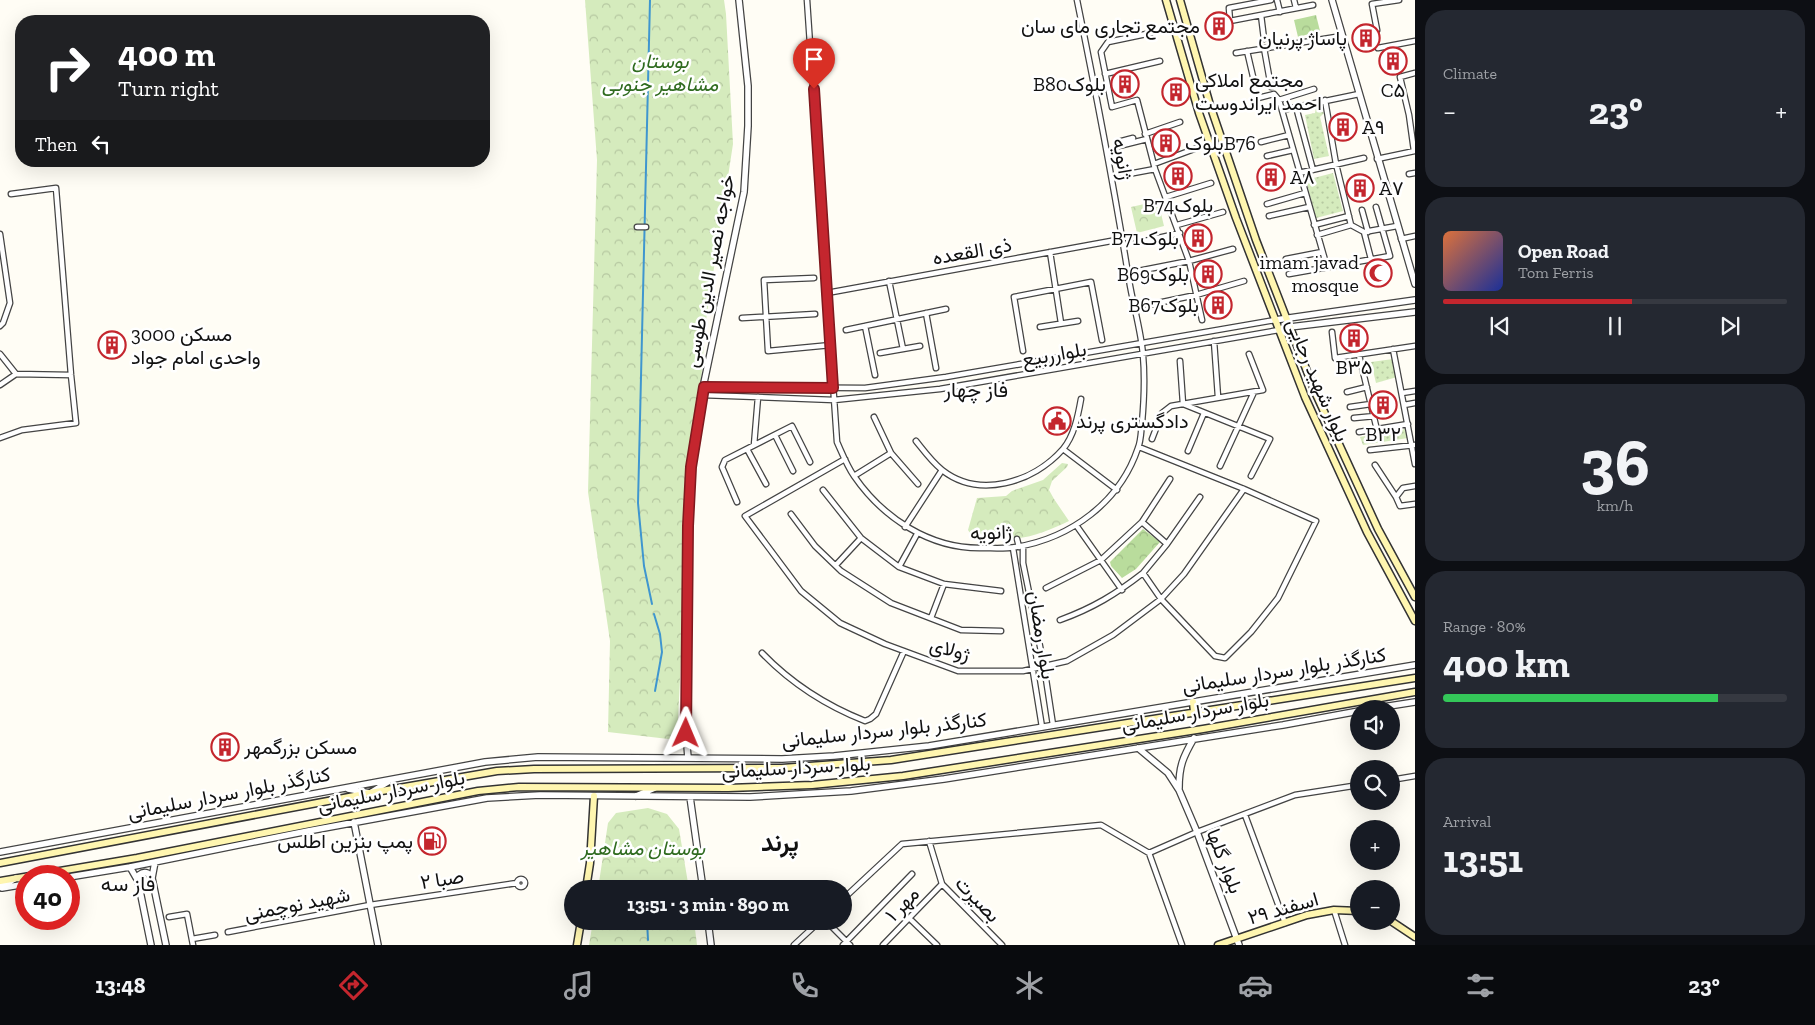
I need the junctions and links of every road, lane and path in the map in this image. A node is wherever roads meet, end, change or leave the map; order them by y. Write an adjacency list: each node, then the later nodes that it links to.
1 (739, 0): 141 (street, خواجه نصیر الدین طوسی)
2 (808, 0): 93 (street, ژانویه)
3 (1077, 0): 76 (street, ژانویه)
4 (1166, 0): 107 (main road, بلوار شهید رجایی)
5 (1180, 0): 103 (main road, بلوار شهید رجایی)
6 (1271, 0): 11 (street)
7 (1277, 0): 14 (street)
8 (1294, 0): 13 (street)
9 (1332, 0): 18 (street)
10 (1399, 0): 16 (street)
11 (1255, 2): 15 (street)
12 (1312, 5): 13 (street)
13 (1296, 8): 14 (street)
14 (1280, 12): 15 (street)
15 (1261, 15): 19 (street)
16 (1377, 30)
17 (1151, 33): 27 (street)
18 (1342, 36): 21 (street); 30 (street)
19 (1264, 39)
20 (1415, 43): 22 (street)
21 (1264, 48): 23 (street); 28 (street)
22 (1378, 48)
23 (1247, 51): 24 (street); 31 (street)
24 (1236, 53)
25 (1160, 61): 27 (street)
26 (1415, 73): 36 (street)
27 (1106, 74): 39 (street)
28 (1271, 87)
29 (1314, 89): 31 (street)
30 (1359, 94): 32 (street); 47 (street)
31 (1279, 100): 34 (street)
32 (1325, 100): 33 (street); 48 (street)
33 (1296, 107): 34 (street); 50 (street)
34 (1282, 110): 38 (street)
35 (1415, 114): 36 (street)
36 (1409, 115): 44 (street)
37 (1180, 122): 39 (street)
38 (1289, 135): 41 (street); 43 (street)
39 (1146, 136): 40 (street); 49 (street)
40 (1133, 138)
41 (1261, 142)
42 (1197, 148): 49 (street)
43 (1293, 150): 45 (street); 51 (street)
44 (1414, 151): 47 (street)
45 (1267, 156)
46 (1364, 158): 48 (street)
47 (1377, 159): 68 (street)
48 (1336, 164): 50 (street); 63 (street)
49 (1154, 167): 52 (street); 56 (street)
50 (1313, 170): 51 (street)
51 (1300, 173): 55 (street)
52 (1123, 175)
53 (1211, 183): 56 (street)
54 (11, 194): 137 (street)
55 (1305, 194): 57 (street); 58 (street)
56 (1166, 197): 64 (street)
57 (1267, 204)
58 (1309, 207): 62 (street); 65 (street)
59 (1376, 207): 70 (street)
60 (1362, 210): 71 (street)
61 (1223, 212): 64 (street)
62 (1269, 216)
63 (1349, 216): 65 (street); 66 (street)
64 (1177, 225): 72 (street)
65 (1314, 225): 74 (street)
66 (1351, 225): 71 (street); 74 (street)
67 (646, 226): 69 (street)
68 (1397, 226): 70 (street); 77 (street)
69 (637, 227)
70 (1382, 229): 71 (street); 83 (street)
71 (1366, 232): 83 (street)
72 (1180, 233): 78 (street); 84 (street)
73 (0, 234): 112 (street)
74 (1317, 235): 81 (street)
75 (1415, 236): 77 (street)
76 (1122, 239): 80 (street, ذی القعده); 86 (street, ژانویه)
77 (1401, 239): 91 (street)
78 (1136, 243)
79 (1233, 249): 84 (street)
80 (1050, 252): 89 (street, ذی القعده); 92 (street)
81 (1322, 252): 82 (street); 85 (street)
82 (1286, 259)
83 (1372, 259): 85 (street)
84 (1189, 261): 86 (street); 94 (street)
85 (1326, 267): 87 (street)
86 (1128, 273): 122 (street, ژانویه)
87 (1289, 274)
88 (814, 278): 102 (street)
89 (890, 281): 93 (street, ذی القعده); 105 (street)
90 (1244, 281): 94 (street)
91 (1415, 284)
92 (1056, 289): 109 (street); 120 (street); 128 (street)
93 (827, 293): 123 (street, ژانویه)
94 (1196, 295): 96 (street); 106 (street)
95 (1415, 300): 101 (street)
96 (1148, 305)
97 (946, 310): 99 (street)
98 (1415, 312): 111 (street)
99 (926, 313): 105 (street); 135 (street)
100 (815, 314): 102 (street)
101 (1306, 315): 103 (street); 111 (street)
102 (766, 316): 104 (street); 123 (street)
103 (1286, 317): 107 (street); 114 (main road, بلوار شهید رجایی)
104 (742, 318)
105 (897, 318): 113 (street); 126 (street)
106 (1202, 320)
107 (1275, 320): 110 (street, بلوارربیع); 117 (main road, بلوار شهید رجایی)
108 (1078, 321): 109 (street)
109 (1061, 323): 115 (street)
110 (1260, 323): 119 (street); 122 (street, بلوارربیع)
111 (1307, 325): 114 (street)
112 (0, 326)
113 (865, 326): 116 (street); 138 (street)
114 (1290, 327): 117 (street); 216 (main road, بلوار شهید رجایی)
115 (1040, 328)
116 (846, 330)
117 (1279, 330): 119 (street, بلوارربیع); 218 (main road, بلوار شهید رجایی)
118 (1332, 332): 133 (street)
119 (1261, 333): 121 (street, بلوارربیع)
120 (1102, 340)
121 (1214, 341): 131 (street, بلوارربیع); 151 (street)
122 (1141, 343): 131 (street, ژانویه); 139 (street, بلوارربیع)
123 (831, 345): 143 (street, ژانویه)
124 (920, 346): 126 (street)
125 (1415, 346): 127 (street)
126 (903, 349): 129 (street)
127 (1394, 349): 133 (street); 148 (street)
128 (1023, 351)
129 (880, 353)
130 (0, 354): 136 (street)
131 (1143, 354): 142 (street, بلوارربیع); 173 (street, ژانویه)
132 (1249, 354): 146 (street)
133 (1358, 354): 144 (street)
134 (1180, 361): 155 (street)
135 (936, 368)
136 (16, 374): 137 (street); 140 (street)
137 (71, 375): 168 (street)
138 (875, 375)
139 (946, 377): 142 (street); 143 (street, بلوارربیع)
140 (0, 385)
141 (704, 387): 143 (street, بلوارربیع); 149 (street, خواجه نصیر الدین طوسی)
142 (948, 387): 153 (street, بلوارربیع)
143 (833, 388): 153 (street, ژانویه)
144 (1367, 388): 147 (street); 156 (street)
145 (1415, 391): 148 (street)
146 (1254, 392): 151 (street); 164 (street)
147 (1347, 392)
148 (1402, 393): 157 (street)
149 (702, 395): 150 (street, بلوارربیع); 245 (street, خواجه نصیر الدین طوسی)
150 (758, 397): 153 (street, بلوارربیع); 171 (street)
151 (1218, 397): 155 (street)
152 (1081, 399): 175 (street)
153 (834, 400): 179 (street, ژانویه)
154 (1415, 403): 157 (street)
155 (1183, 404): 159 (street); 169 (street)
156 (1371, 404): 158 (street); 160 (street)
157 (1404, 405): 163 (street)
158 (1350, 407)
159 (1204, 413): 164 (street); 177 (street)
160 (1374, 416): 162 (street); 165 (street)
161 (874, 417): 178 (street)
162 (1354, 418)
163 (1408, 424): 165 (street); 172 (street)
164 (1237, 427): 183 (street); 187 (street)
165 (1377, 430): 166 (street)
166 (1359, 432)
167 (776, 435): 171 (street); 180 (street); 185 (street)
168 (0, 438)
169 (1152, 438)
170 (916, 441): 184 (street)
171 (754, 445): 174 (street)
172 (1413, 445): 176 (street); 181 (street)
173 (1139, 447): 192 (street); 194 (street, ژانویه)
174 (747, 449): 189 (street); 197 (street)
175 (1063, 449): 184 (street); 194 (street)
176 (1370, 450)
177 (1188, 451)
178 (891, 454): 186 (street); 190 (street)
179 (845, 459): 186 (street, ژانویه); 222 (street, ژولای)
180 (810, 462)
181 (1415, 464)
182 (1375, 465): 196 (street)
183 (1220, 466)
184 (942, 470): 202 (street)
185 (794, 471)
186 (854, 476): 202 (street, ژانویه)
187 (1251, 476)
188 (1170, 479): 200 (street)
189 (766, 484)
190 (918, 484)
191 (1415, 486): 196 (street)
192 (1244, 489): 217 (street, ژولای); 217 (street)
193 (822, 490): 204 (street)
194 (1117, 490): 201 (street, ژانویه)
195 (1200, 497): 206 (street)
196 (1396, 497): 198 (street)
197 (737, 502)
198 (1415, 504)
199 (791, 514): 209 (street)
200 (1142, 522): 206 (street); 208 (street)
201 (1076, 525): 207 (street, ژانویه); 208 (street)
202 (905, 527): 203 (street, ژانویه)
203 (917, 534): 207 (street, ژانویه); 210 (street)
204 (861, 538): 209 (street); 210 (street)
205 (1017, 539): 207 (street)
206 (1168, 544): 211 (street)
207 (1018, 547): 225 (street, بلوار رمضان); 226 (street, بلوار رمضان)
208 (1101, 560): 213 (street); 214 (street)
209 (836, 566): 219 (street)
210 (899, 567): 212 (street)
211 (1143, 573): 214 (street); 217 (street)
212 (944, 584): 215 (street); 219 (street)
213 (1046, 588)
214 (1122, 590): 220 (street)
215 (1001, 591)
216 (1415, 597)
217 (1161, 599): 225 (street, ژولای)
218 (1414, 617)
219 (930, 618): 221 (street)
220 (1060, 620)
221 (1001, 630)
222 (904, 651): 223 (street); 226 (street, ژولای)
223 (762, 653)
224 (1415, 665): 232 (street, کنارگذر بلوار سردار سلیمانی)
225 (1044, 666): 226 (street, ژولای); 238 (street, بلوار رمضان)
226 (1033, 669): 239 (street, بلوار رمضان)
227 (1415, 678): 228 (main road, بلوار سردار سلیمانی)
228 (1341, 690): 230 (main road, بلوار سردار سلیمانی); 231 (main road)
229 (1415, 692): 231 (main road, بلوار سردار سلیمانی)
230 (1313, 694): 235 (main road); 236 (main road, بلوار سردار سلیمانی)
231 (1337, 700): 235 (main road, بلوار سردار سلیمانی)
232 (1193, 702): 236 (main road); 238 (street, کنارگذر بلوار سردار سلیمانی)
233 (1415, 702): 234 (street)
234 (1400, 704)
235 (1318, 708): 242 (main road, بلوار سردار سلیمانی)
236 (1194, 712): 248 (main road, بلوار سردار سلیمانی)
237 (1350, 712): 240 (street)
238 (1053, 725): 239 (street, کنارگذر بلوار سردار سلیمانی)
239 (1042, 727): 243 (street, کنارگذر بلوار سردار سلیمانی)
240 (1194, 738): 241 (street); 255 (street, بلوار گلها)
241 (1138, 748): 244 (street); 255 (street, بلوار گلها)
242 (1070, 750): 244 (street); 247 (street); 254 (main road, بلوار سردار سلیمانی)
243 (834, 756): 246 (street, کنارگذر بلوار سردار سلیمانی); 248 (street)
244 (1086, 756): 247 (street)
245 (688, 758): 246 (street, کنارگذر بلوار سردار سلیمانی); 251 (street, کنارگذر بلوار سردار سلیمانی)
246 (782, 759): 248 (street)
247 (1056, 760): 259 (street)
248 (806, 768): 256 (main road, بلوار سردار سلیمانی)
249 (1415, 776): 250 (street)
250 (1400, 778)
251 (391, 779): 253 (street, کنارگذر بلوار سردار سلیمانی); 256 (street)
252 (1350, 786): 260 (street)
253 (345, 788): 256 (street); 264 (street, کنارگذر بلوار سردار سلیمانی)
254 (655, 788): 258 (street); 268 (main road, بلوار سردار سلیمانی)
255 (1179, 790): 262 (street, بلوار گلها)
256 (370, 793): 267 (main road, بلوار سردار سلیمانی)
257 (594, 796): 258 (street); 261 (street); 275 (main road)
258 (634, 797): 259 (street)
259 (690, 797): 276 (street)
260 (1245, 815): 262 (street); 289 (street)
261 (354, 822): 266 (street); 284 (street)
262 (1197, 832): 265 (street); 299 (street, بلوار گلها)
263 (930, 842): 265 (street); 280 (street, بصیرت); 283 (street)
264 (0, 852)
265 (1149, 853): 311 (street)
266 (156, 862): 269 (street); 273 (street)
267 (0, 863)
268 (80, 867)
269 (130, 867): 271 (street); 278 (street)
270 (912, 874): 300 (street)
271 (80, 875)
272 (15, 878): 277 (main road, بلوار سردار سلیمانی)
273 (152, 878): 278 (street); 302 (street)
274 (15, 879): 282 (street)
275 (587, 880)
276 (702, 880)
277 (0, 881)
278 (138, 881): 301 (street)
279 (517, 883): 284 (street, صبا ۲)
280 (942, 884): 288 (street, مهر ۱); 310 (street, بصیرت)
281 (15, 885): 282 (street)
282 (0, 888)
283 (852, 891)
284 (370, 905): 295 (street, شهید نوچمنی); 304 (street)
285 (1334, 910): 286 (main road, ۲۹ اسفند); 289 (main road, ۲۹ اسفند); 313 (street)
286 (1350, 911)
287 (169, 917): 298 (street)
288 (909, 918): 308 (street, مهر ۱); 309 (street)
289 (1285, 923): 299 (main road, ۲۹ اسفند)
290 (1400, 927): 297 (main road)
291 (580, 930): 305 (main road)
292 (709, 930): 306 (street)
293 (810, 930): 307 (street)
294 (834, 930): 300 (street)
295 (228, 932)
296 (216, 935): 298 (street)
297 (1415, 937)
298 (192, 938): 303 (street)
299 (1238, 942): 312 (main road, ۲۹ اسفند)
300 (846, 944)
301 (151, 945)
302 (166, 945)
303 (193, 945)
304 (378, 945)
305 (577, 945)
306 (711, 945)
307 (794, 945)
308 (883, 945)
309 (937, 945)
310 (1002, 945)
311 (1182, 945)
312 (1218, 945)
313 (1346, 945)

